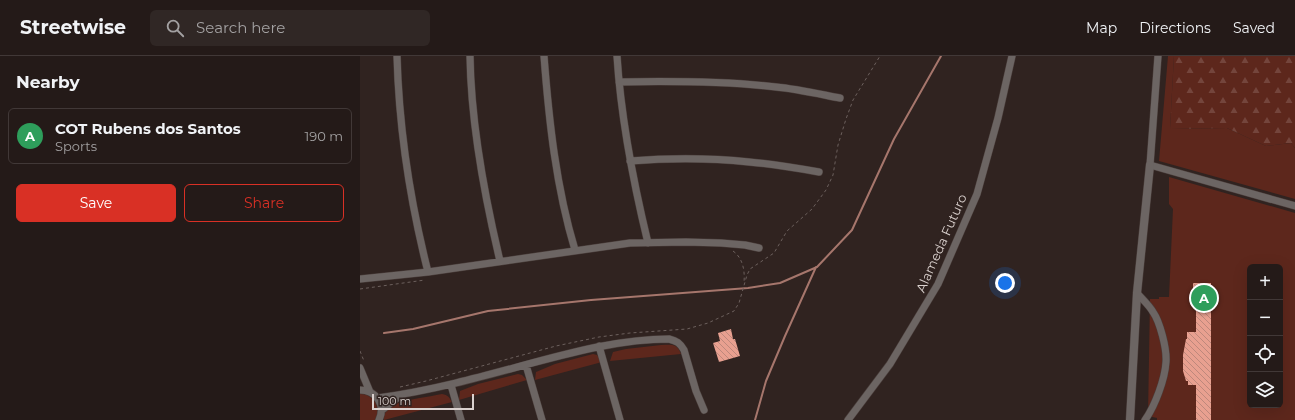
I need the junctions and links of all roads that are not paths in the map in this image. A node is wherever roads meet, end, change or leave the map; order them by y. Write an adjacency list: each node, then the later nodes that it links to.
1 (397, 56): 17 (street)
2 (470, 56): 16 (street)
3 (544, 56): 15 (street)
4 (617, 56): 7 (street)
5 (1012, 56): 34 (street, Alameda Futuro)
6 (1158, 56): 10 (street)
7 (619, 82): 8 (street); 9 (street)
8 (840, 98)
9 (630, 161): 11 (street); 13 (street)
10 (1150, 165): 12 (street); 19 (street)
11 (819, 172)
12 (1295, 206)
13 (648, 243): 14 (street); 15 (street)
14 (759, 248)
15 (574, 250): 16 (street)
16 (500, 261): 17 (street)
17 (429, 276): 18 (street)
18 (360, 279)
19 (1137, 293): 35 (street); 36 (street)
20 (599, 346): 21 (street); 29 (street); 33 (street)
21 (526, 365): 23 (street); 32 (street)
22 (362, 366): 25 (street)
23 (451, 385): 26 (street); 31 (street)
24 (360, 390): 25 (street)
25 (370, 392): 27 (street)
26 (401, 395): 27 (street); 28 (street)
27 (378, 398): 28 (street)
28 (382, 410): 30 (street)
29 (704, 410)
30 (380, 420)
31 (461, 420)
32 (542, 420)
33 (620, 420)
34 (848, 420)
35 (1130, 420)
36 (1145, 420)

